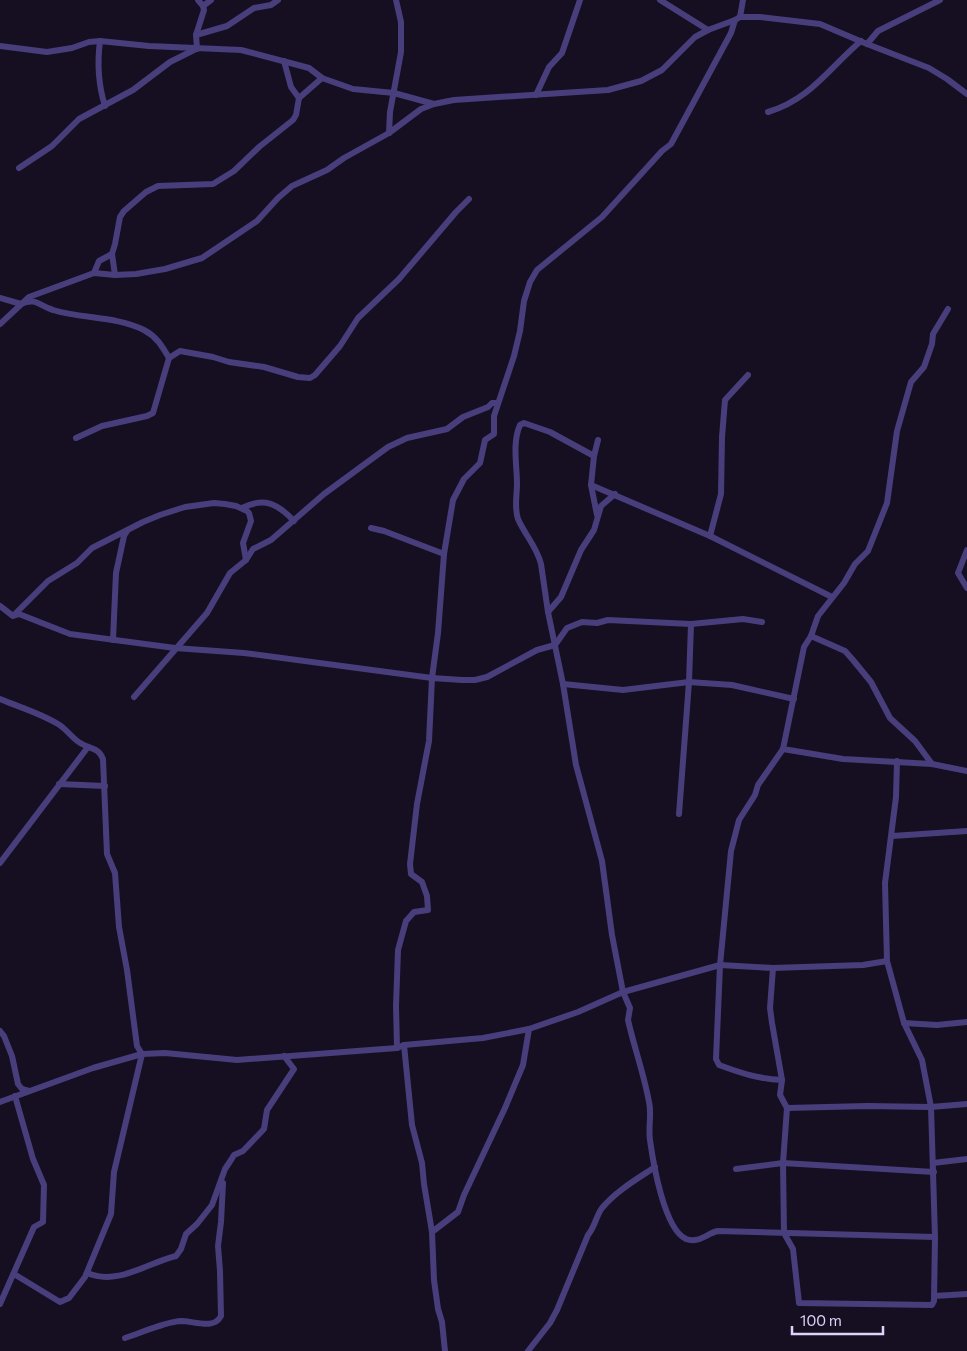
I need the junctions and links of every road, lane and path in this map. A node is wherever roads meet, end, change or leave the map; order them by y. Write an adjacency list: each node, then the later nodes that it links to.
1 (198, 0): 9 (street)
2 (210, 0): 9 (street)
3 (278, 0): 12 (street)
4 (396, 0): 19 (street)
5 (580, 0): 21 (street)
6 (660, 0): 11 (street)
7 (744, 0): 10 (street)
8 (940, 0): 14 (street)
9 (203, 6): 12 (street)
10 (737, 19): 11 (street); 14 (street); 38 (street)
11 (708, 30): 21 (street)
12 (196, 35): 16 (street)
13 (100, 42): 15 (street); 16 (street); 24 (street)
14 (864, 43): 20 (street); 25 (street)
15 (0, 46)
16 (197, 48): 17 (street); 24 (street)
17 (284, 61): 18 (street); 22 (street)
18 (322, 78): 19 (street); 22 (street)
19 (394, 93): 23 (street); 26 (street)
20 (967, 94)
21 (536, 95): 23 (street)
22 (299, 98): 29 (street)
23 (434, 104): 26 (street)
24 (105, 106): 27 (street)
25 (768, 112)
26 (389, 133): 31 (street)
27 (19, 168)
28 (469, 200): 36 (street)
29 (112, 254): 30 (street); 31 (street)
30 (94, 273): 31 (street); 33 (street)
31 (115, 275)
32 (0, 298): 33 (street)
33 (21, 304): 35 (street); 36 (street)
34 (948, 309): 54 (street)
35 (0, 324)
36 (169, 358): 39 (street)
37 (748, 375): 49 (street)
38 (498, 403): 46 (street); 51 (street)
39 (76, 438)
40 (598, 440): 41 (street)
41 (594, 456): 42 (street); 56 (street)
42 (591, 485): 43 (street); 45 (street)
43 (616, 494): 45 (street); 49 (street)
44 (242, 508): 46 (street); 48 (street); 52 (street)
45 (598, 519): 56 (street)
46 (294, 520): 52 (street)
47 (371, 528): 51 (street)
48 (128, 530): 57 (street); 61 (street)
49 (710, 536): 54 (street)
50 (967, 550): 53 (street)
51 (444, 554): 64 (street)
52 (246, 560): 63 (street)
53 (967, 588)
54 (832, 597): 60 (street)
55 (0, 606): 57 (street)
56 (548, 612): 62 (street)
57 (13, 616): 61 (street)
58 (762, 622): 59 (street)
59 (691, 624): 62 (street); 65 (street)
60 (811, 636): 69 (street); 73 (street)
61 (114, 640): 63 (street)
62 (555, 645): 64 (street); 66 (street)
63 (175, 648): 64 (street); 67 (street)
64 (432, 678): 90 (street)
65 (689, 682): 66 (street); 69 (street); 77 (street)
66 (563, 684): 84 (street)
67 (134, 697)
68 (0, 699): 70 (street)
69 (794, 699): 71 (street)
70 (88, 746): 75 (street); 76 (street)
71 (783, 749): 72 (street); 82 (street)
72 (897, 761): 73 (street); 79 (street)
73 (932, 764): 74 (street)
74 (967, 772)
75 (59, 784): 76 (street); 80 (street)
76 (105, 786): 91 (street)
77 (679, 814)
78 (967, 831): 79 (street)
79 (892, 836): 81 (street)
80 (0, 863)
81 (887, 961): 83 (street); 85 (street)
82 (720, 965): 83 (street); 84 (street); 93 (street)
83 (773, 968): 93 (street)
84 (623, 992): 87 (street); 103 (street)
85 (904, 1022): 86 (street); 98 (street)
86 (967, 1022)
87 (529, 1029): 89 (street); 107 (street)
88 (0, 1031): 94 (street)
89 (404, 1045): 90 (street); 107 (street)
90 (397, 1048): 92 (street)
91 (142, 1054): 92 (street); 94 (street); 110 (street)
92 (284, 1056): 106 (street)
93 (782, 1080): 99 (street)
94 (29, 1091): 95 (street)
95 (15, 1096): 96 (street); 111 (street)
96 (0, 1102)
97 (967, 1104): 98 (street)
98 (931, 1107): 99 (street); 102 (street)
99 (787, 1108): 101 (street)
100 (967, 1159): 102 (street)
101 (783, 1163): 104 (street); 105 (street); 108 (street)
102 (933, 1163): 105 (street)
103 (655, 1167): 108 (street); 117 (street)
104 (736, 1170)
105 (934, 1172): 109 (street)
106 (224, 1173): 110 (street); 115 (street)
107 (432, 1232): 116 (street)
108 (784, 1232): 109 (street); 113 (street)
109 (935, 1237): 113 (street)
110 (87, 1273): 111 (street)
111 (14, 1274): 114 (street)
112 (967, 1294): 113 (street)
113 (934, 1296)
114 (0, 1304)
115 (125, 1338)
116 (445, 1351)
117 (528, 1351)

